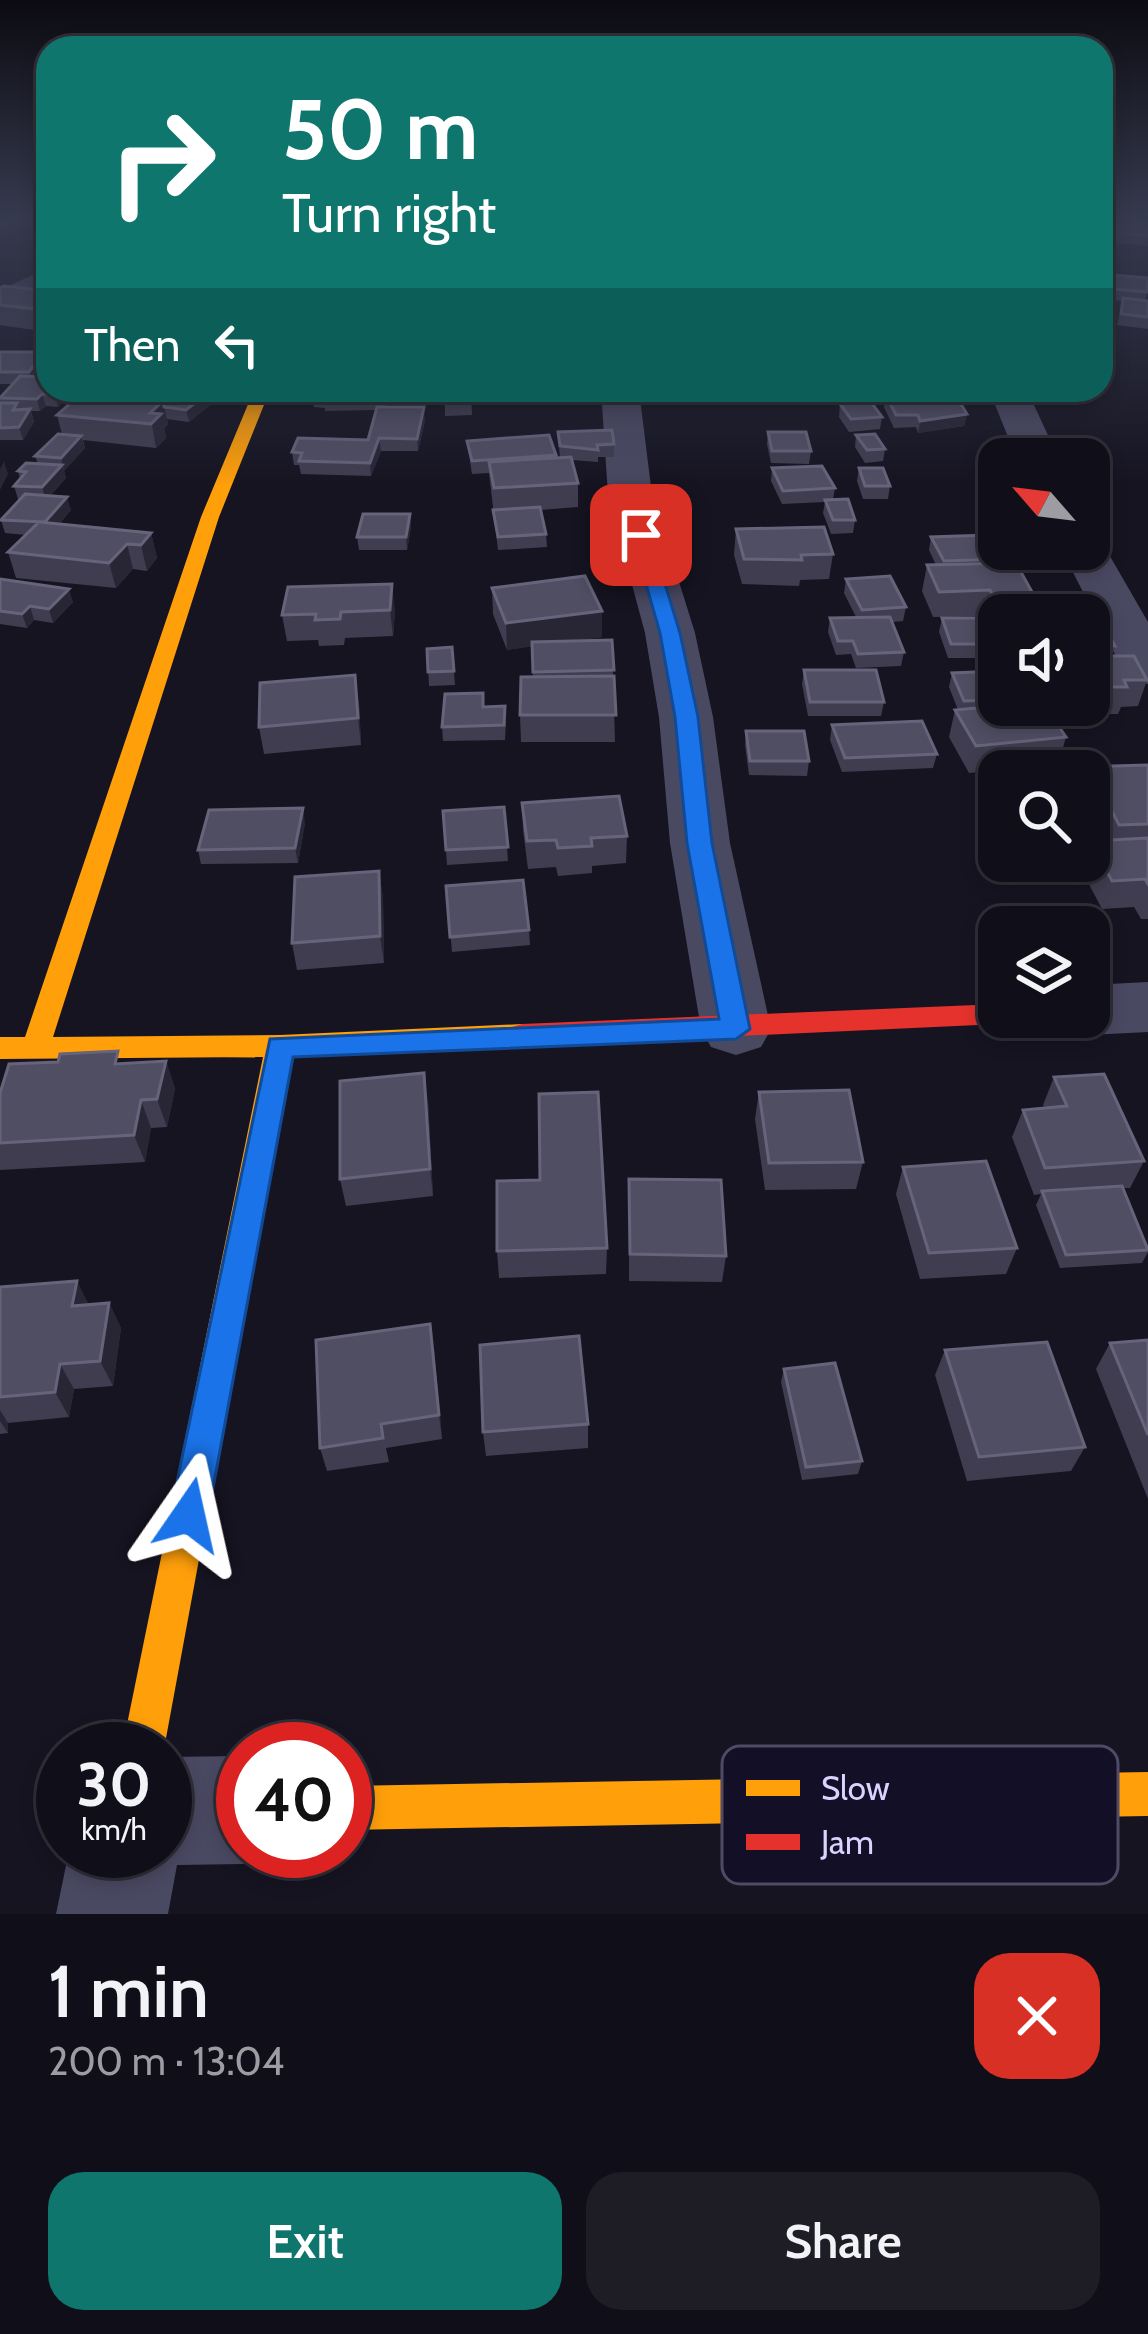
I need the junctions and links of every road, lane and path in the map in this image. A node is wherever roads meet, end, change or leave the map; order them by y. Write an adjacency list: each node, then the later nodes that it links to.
1 (256, 402): 12 (street)
2 (621, 402): 11 (street)
3 (1013, 402): 4 (street)
4 (1029, 438)
5 (1098, 570): 6 (street)
6 (1134, 623): 7 (street)
7 (1148, 668)
8 (1148, 1006): 9 (street)
9 (1110, 1009)
10 (978, 1015): 11 (street)
11 (736, 1029): 13 (street)
12 (36, 1046): 13 (street); 14 (street)
13 (280, 1046): 15 (street)
14 (0, 1048)
15 (148, 1722)
16 (1148, 1794): 17 (street)
17 (1118, 1795)
18 (722, 1801): 19 (street)
19 (372, 1808)
20 (119, 1878): 21 (street)
21 (112, 1914)

